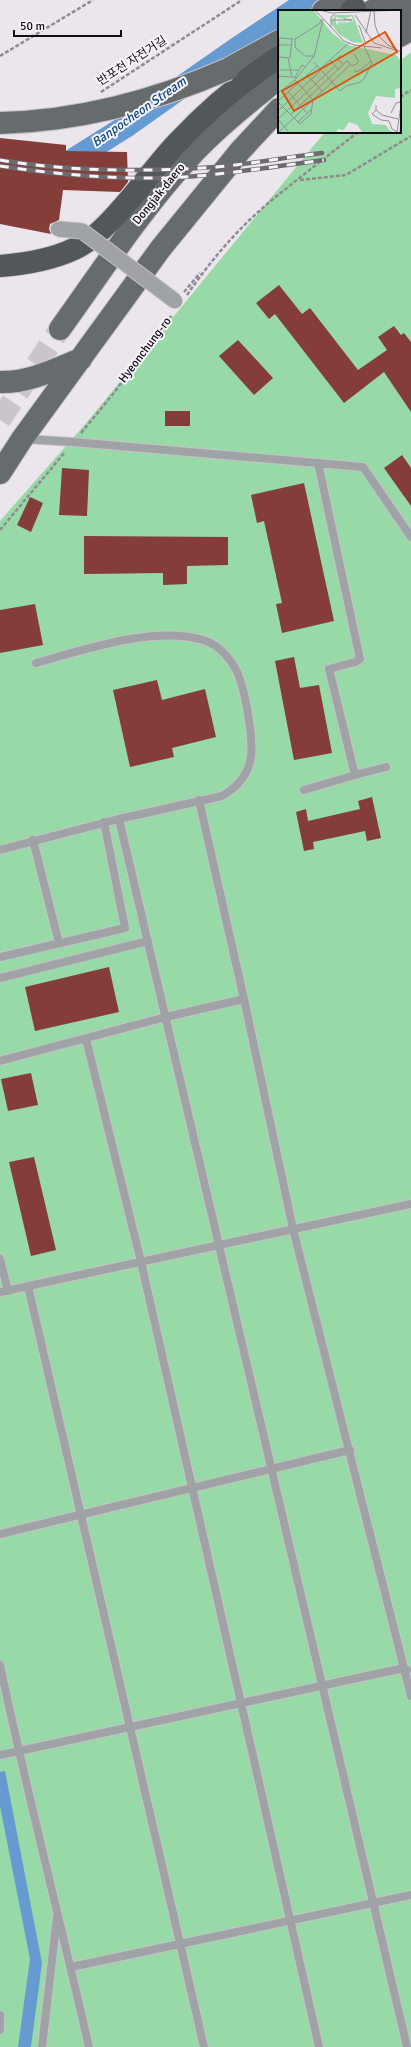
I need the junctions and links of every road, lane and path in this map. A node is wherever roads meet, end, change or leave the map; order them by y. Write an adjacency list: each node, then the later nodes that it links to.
1 (93, 0): 11 (path)
2 (242, 0): 15 (path, 반포천 자전거길)
3 (392, 0): 4 (main road)
4 (357, 7): 6 (main road)
5 (411, 7): 7 (main road)
6 (332, 10)
7 (401, 13)
8 (411, 29): 9 (main road)
9 (401, 35)
10 (278, 42): 18 (main road, bridge)
11 (0, 56)
12 (278, 58): 25 (highway)
13 (278, 79): 27 (main road, Dongjak-daero)
14 (411, 90): 16 (path)
15 (93, 95)
16 (401, 96)
17 (278, 110): 22 (main road)
18 (0, 123)
19 (278, 123): 22 (main road)
20 (357, 133): 23 (path, Hyeonchung-ro)
21 (411, 136): 23 (path)
22 (240, 151): 28 (main road)
23 (300, 180): 26 (path, Hyeonchung-ro)
24 (58, 229): 26 (street, bridge)
25 (0, 266)
26 (178, 303): 31 (path, Hyeonchung-ro)
27 (60, 329)
28 (81, 359): 29 (main road); 30 (main road)
29 (0, 382)
30 (22, 439): 31 (lane); 33 (main road)
31 (73, 442): 32 (lane); 34 (path, Hyeonchung-ro)
32 (318, 463): 35 (lane); 38 (lane)
33 (0, 473)
34 (0, 530)
35 (411, 537)
36 (36, 663): 40 (lane)
37 (386, 767): 38 (lane)
38 (355, 775): 39 (lane)
39 (304, 790)
40 (198, 800): 41 (lane); 49 (lane)
41 (119, 819): 42 (lane); 45 (lane)
42 (104, 822): 43 (lane); 46 (lane)
43 (33, 840): 44 (lane); 46 (lane)
44 (0, 850)
45 (148, 941): 48 (lane); 50 (lane)
46 (59, 943): 47 (lane)
47 (0, 958)
48 (0, 978)
49 (244, 999): 50 (lane); 54 (lane)
50 (166, 1017): 51 (lane); 55 (lane)
51 (86, 1039): 52 (lane); 57 (lane)
52 (0, 1061)
53 (411, 1204): 54 (lane)
54 (293, 1229): 55 (lane); 60 (lane)
55 (219, 1245): 57 (lane); 61 (lane)
56 (0, 1259): 59 (lane)
57 (142, 1262): 58 (lane); 62 (lane)
58 (28, 1286): 59 (lane); 63 (lane)
59 (4, 1291)
60 (350, 1450): 61 (lane); 66 (lane)
61 (272, 1468): 62 (lane); 67 (lane)
62 (192, 1487): 63 (lane); 69 (lane)
63 (81, 1514): 64 (lane); 70 (lane)
64 (0, 1534)
65 (0, 1665): 71 (lane)
66 (408, 1671): 67 (lane); 68 (lane)
67 (323, 1686): 69 (lane); 74 (lane)
68 (411, 1696)
69 (241, 1703): 70 (lane); 76 (lane)
70 (130, 1727): 71 (lane); 77 (lane)
71 (18, 1751): 72 (lane); 75 (lane)
72 (0, 1755)
73 (411, 1895): 74 (lane)
74 (374, 1903): 76 (lane); 85 (lane)
75 (58, 1909): 78 (lane); 81 (lane)
76 (290, 1921): 77 (lane); 84 (lane)
77 (180, 1944): 78 (lane); 83 (lane)
78 (71, 1967): 82 (lane)
79 (0, 2015): 80 (lane)
80 (0, 2030)
81 (42, 2047)
82 (89, 2047)
83 (204, 2047)
84 (319, 2047)
85 (407, 2047)

